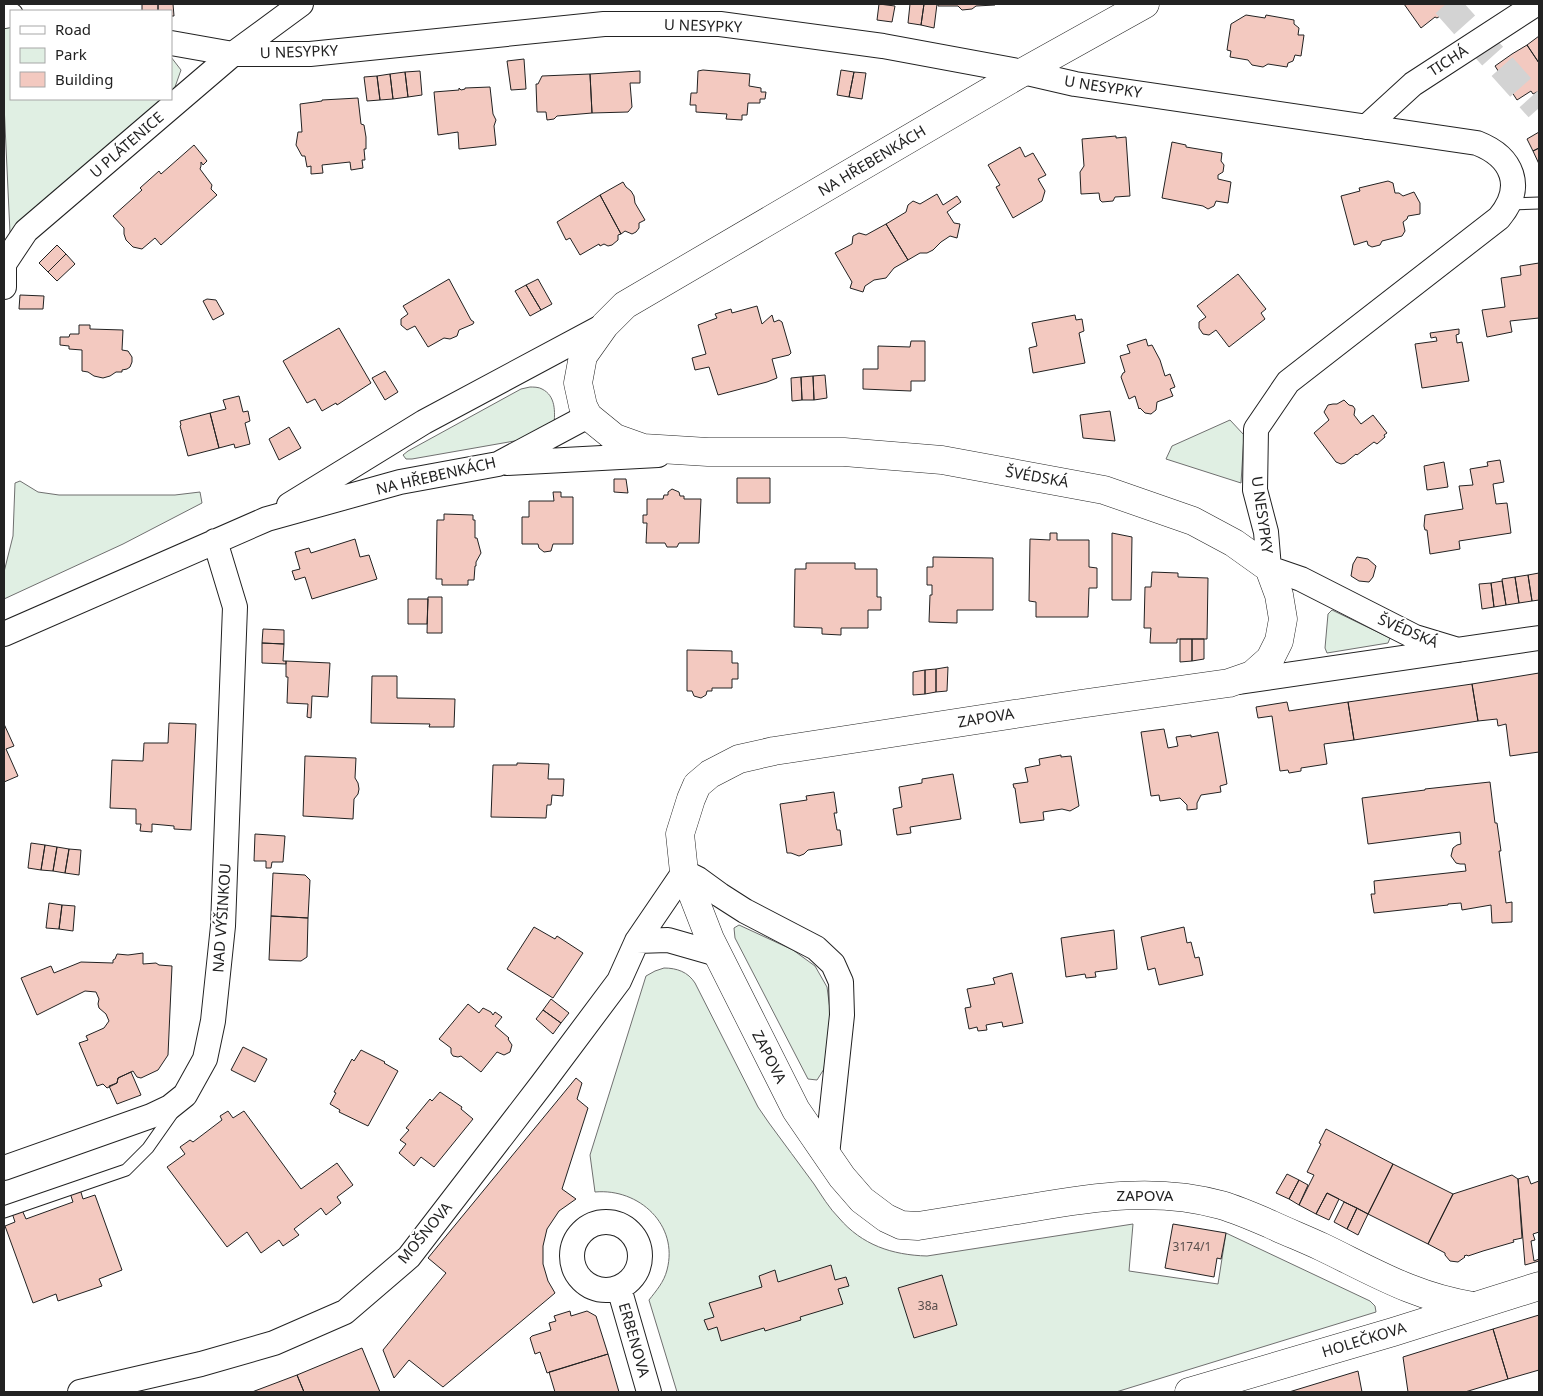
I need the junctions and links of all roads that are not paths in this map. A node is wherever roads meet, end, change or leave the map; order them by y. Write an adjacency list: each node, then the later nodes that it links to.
1 (301, 4): 5 (street, U PLÁTENICE)
2 (1145, 4): 6 (street, NA HŘEBENKÁCH)
3 (1536, 4): 7 (street, TICHÁ)
4 (172, 44): 5 (street, U NESYPKY)
5 (233, 54): 6 (street, U NESYPKY); 11 (street, U PLÁTENICE)
6 (1023, 72): 7 (street, U NESYPKY); 13 (street, NA HŘEBENKÁCH)
7 (1366, 127): 9 (street, U NESYPKY)
8 (1539, 203): 9 (lane)
9 (1509, 204): 19 (street, U NESYPKY)
10 (4, 260): 11 (street)
11 (4, 264): 12 (street)
12 (4, 287)
13 (605, 325): 14 (street, NA HŘEBENKÁCH); 17 (street, NA HŘEBENKÁCH)
14 (588, 416): 15 (street, ŠVÉDSKÁ); 16 (street, NA HŘEBENKÁCH)
15 (708, 452): 16 (street); 19 (street, ŠVÉDSKÁ)
16 (498, 464): 17 (street, NA HŘEBENKÁCH)
17 (267, 519): 18 (street, NA HŘEBENKÁCH)
18 (214, 541): 20 (street, NA HŘEBENKÁCH); 27 (street, NAD VÝŠINKOU)
19 (1269, 568): 22 (street, ŠVÉDSKÁ); 23 (street, ZAPOVA)
20 (4, 634)
21 (1539, 638): 22 (street, ŠVÉDSKÁ)
22 (1458, 650): 23 (street, ŠVÉDSKÁ)
23 (1229, 683): 24 (street, ZAPOVA)
24 (684, 872): 25 (street, MOŠNOVA); 26 (street, ZAPOVA); 28 (street)
25 (637, 942): 26 (street); 35 (street, MOŠNOVA)
26 (717, 954): 28 (street, ZAPOVA)
27 (185, 1095): 29 (street, NAD VÝŠINKOU); 30 (lane)
28 (827, 1155): 33 (street, ZAPOVA)
29 (4, 1168)
30 (4, 1212)
31 (1539, 1286): 33 (street, HOLEČKOVA)
32 (618, 1288): 36 (street, ERBENOVA)
33 (1473, 1306): 34 (street, HOLEČKOVA)
34 (1236, 1385): 37 (street, HOLEČKOVA)
35 (80, 1392)
36 (649, 1392)
37 (1189, 1392)

